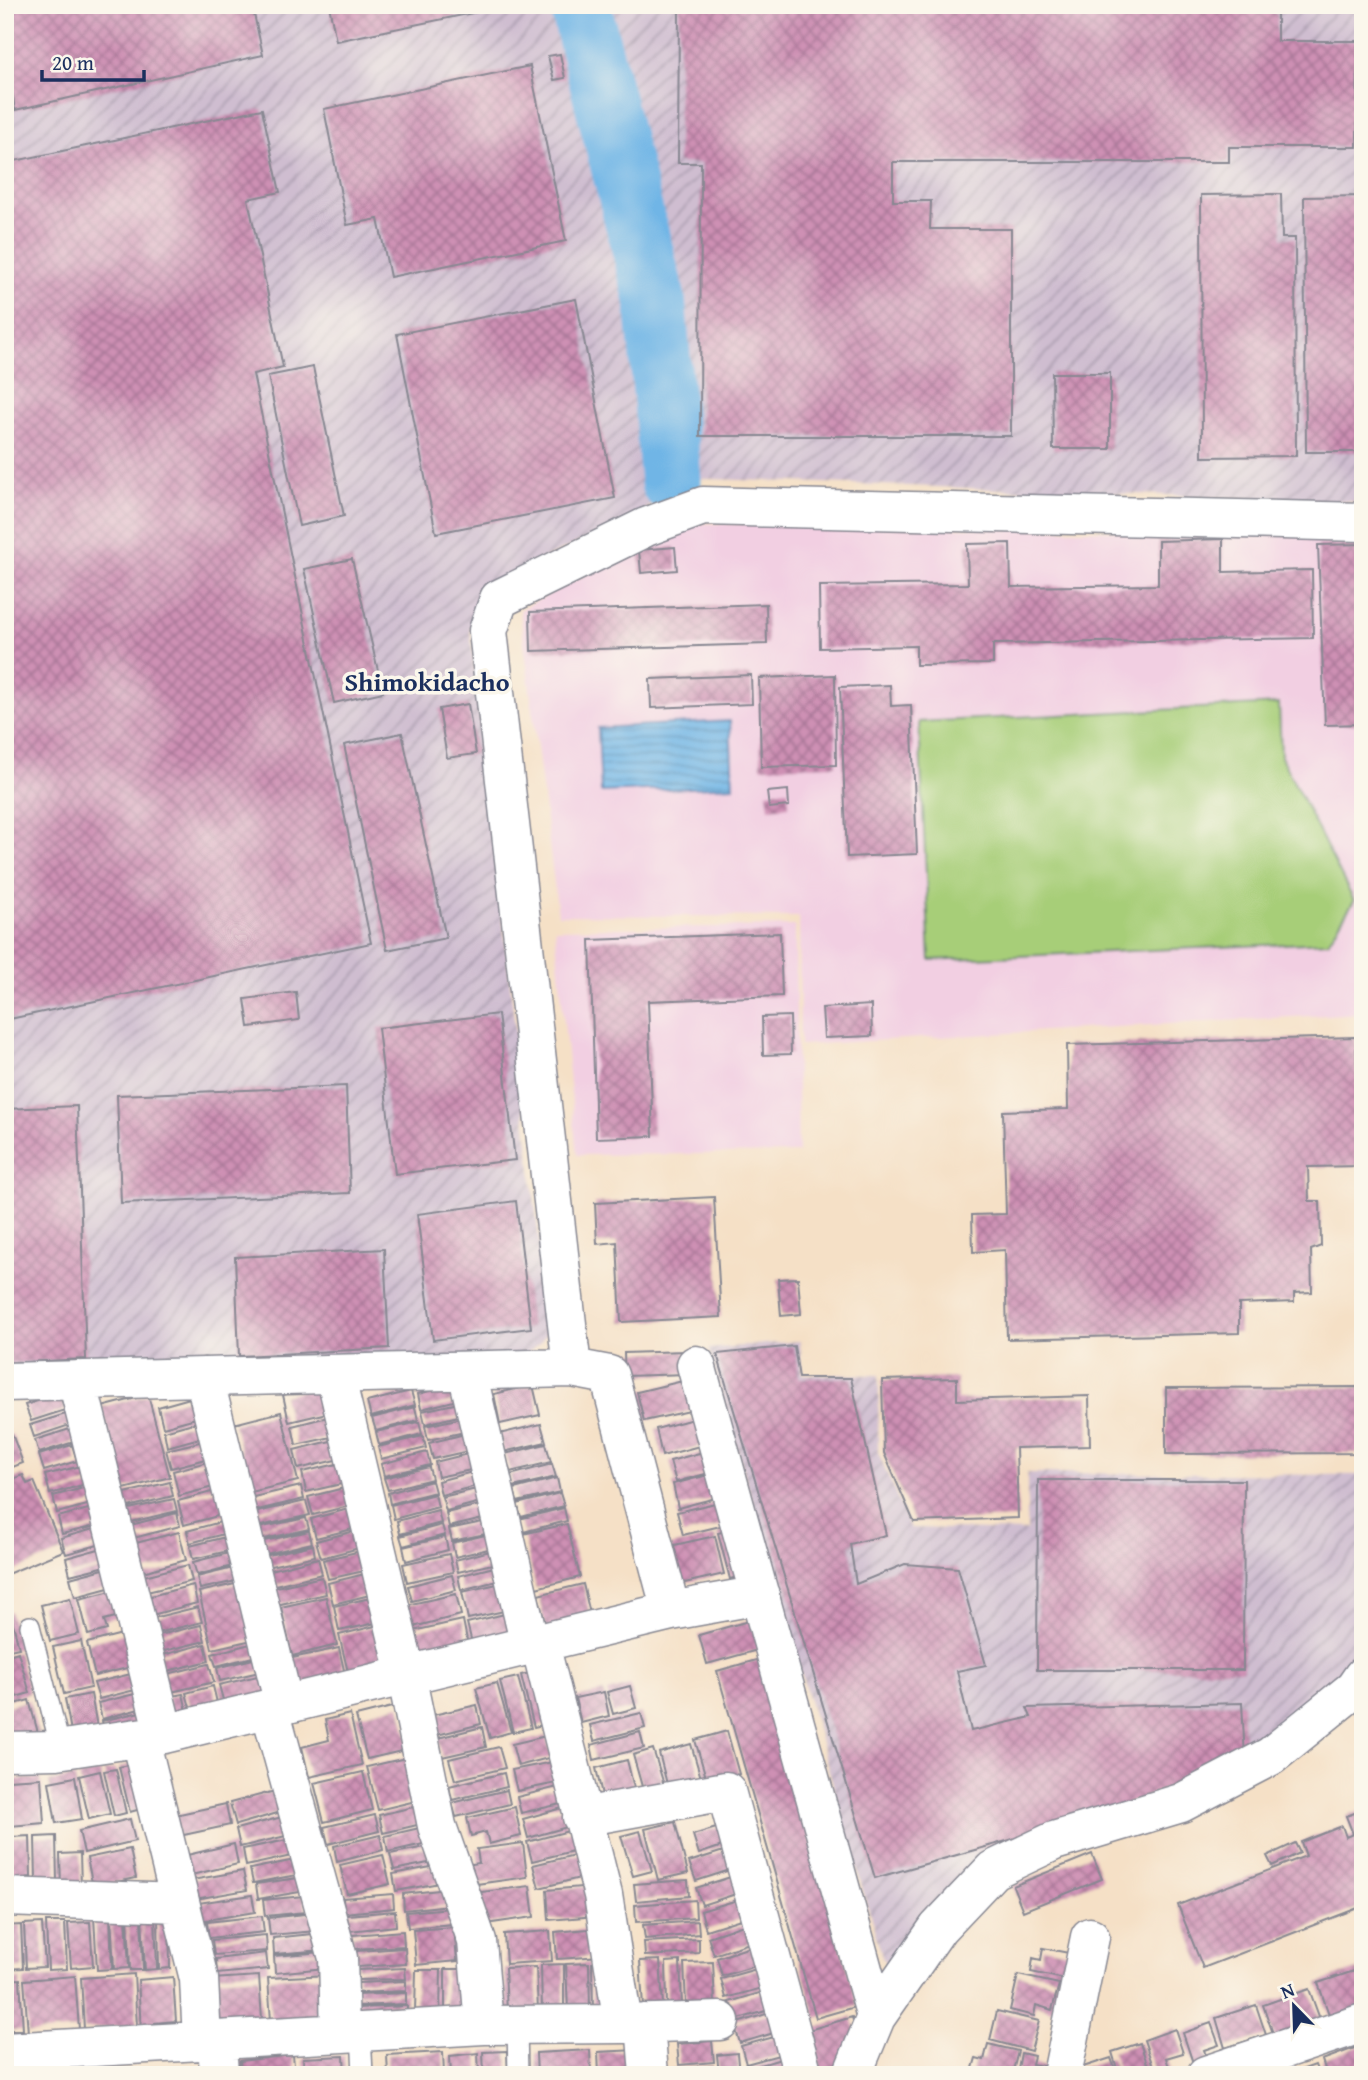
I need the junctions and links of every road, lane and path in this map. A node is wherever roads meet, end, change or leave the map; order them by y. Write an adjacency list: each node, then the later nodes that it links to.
1 (1363, 522): 3 (street)
2 (696, 1365): 9 (street)
3 (572, 1368): 4 (street); 10 (street)
4 (467, 1371): 5 (street); 12 (street)
5 (335, 1374): 6 (street); 13 (street)
6 (204, 1377): 7 (street); 15 (street)
7 (78, 1380): 8 (street); 16 (street)
8 (5, 1382)
9 (760, 1595): 10 (street); 23 (street)
10 (671, 1611): 12 (street)
11 (30, 1626): 17 (lane)
12 (535, 1645): 13 (street); 19 (street)
13 (405, 1674): 15 (street); 27 (street)
14 (1363, 1676): 23 (street)
15 (277, 1707): 16 (street); 28 (street)
16 (152, 1736): 17 (street); 21 (street)
17 (61, 1750): 18 (street)
18 (5, 1751)
19 (582, 1817): 26 (street); 34 (street)
20 (5, 1897): 21 (street)
21 (180, 1903): 30 (street)
22 (1090, 1937): 36 (street)
23 (876, 2017): 35 (street)
24 (720, 2021): 26 (street)
25 (1363, 2023): 37 (street)
26 (634, 2024): 27 (street); 33 (street)
27 (500, 2025): 28 (street); 32 (lane)
28 (350, 2032): 30 (street); 31 (lane)
29 (5, 2052): 30 (street)
30 (213, 2052)
31 (363, 2075)
32 (518, 2075)
33 (649, 2075)
34 (803, 2075)
35 (852, 2075)
36 (1062, 2075)
37 (1206, 2075)

